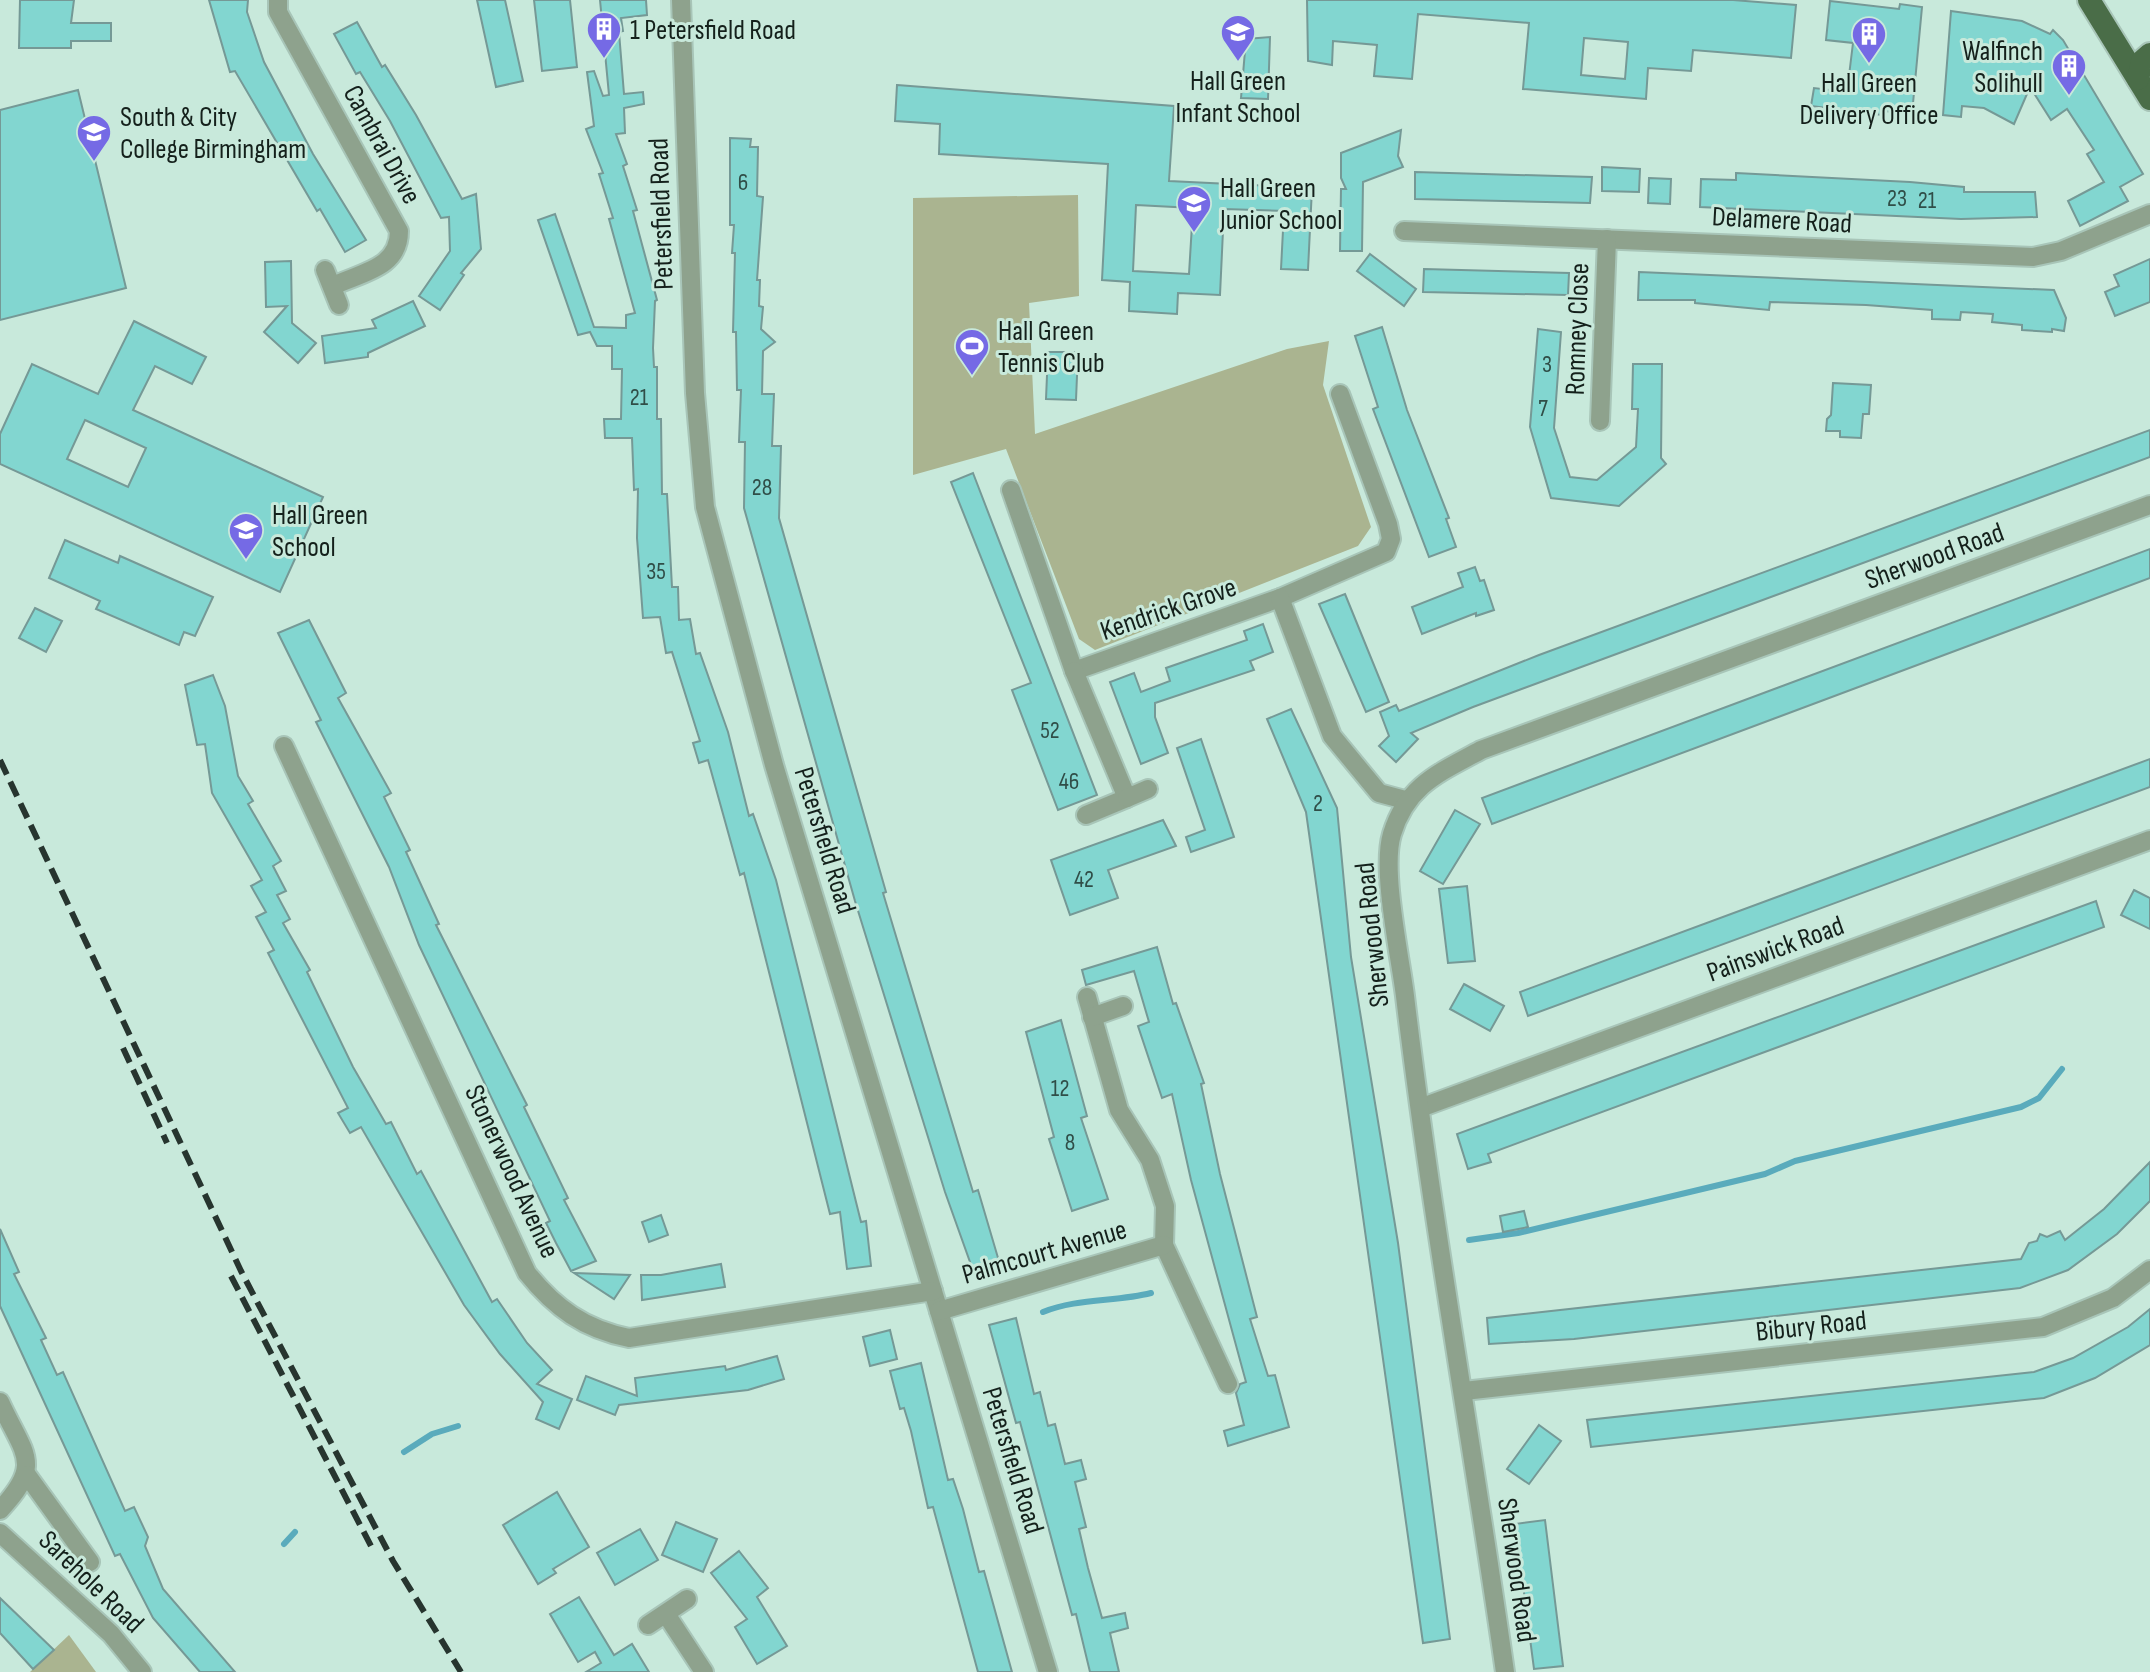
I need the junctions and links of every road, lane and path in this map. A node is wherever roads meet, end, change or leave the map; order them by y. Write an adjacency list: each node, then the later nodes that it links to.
1 (278, 0): 10 (street, Cambrai Drive)
2 (681, 0): 29 (street, Petersfield Road)
3 (2089, 0): 5 (main road)
4 (2150, 54): 5 (main road)
5 (2138, 79): 6 (main road)
6 (2150, 99)
7 (2150, 214): 9 (street, Delamere Road)
8 (1404, 231): 9 (street, Delamere Road)
9 (1607, 239): 12 (street, Romney Close)
10 (332, 287)
11 (1340, 394): 15 (street, Kendrick Grove)
12 (1600, 421)
13 (1011, 490): 16 (street, Kendrick Grove)
14 (2150, 505): 20 (street, Sherwood Road)
15 (1280, 598): 16 (street, Kendrick Grove); 20 (street, Kendrick Grove)
16 (1074, 671): 19 (street, Kendrick Grove)
17 (284, 746): 29 (street, Stonerwood Avenue)
18 (1148, 789): 19 (street)
19 (1127, 798): 21 (street)
20 (1405, 800): 26 (street, Sherwood Road)
21 (1086, 815)
22 (2150, 840): 26 (street, Painswick Road)
23 (1087, 997): 25 (street, Palmcourt Avenue)
24 (1123, 1006): 25 (street)
25 (1092, 1017): 27 (street, Palmcourt Avenue)
26 (1420, 1108): 32 (street, Sherwood Road)
27 (1164, 1245): 30 (street, Palmcourt Avenue); 31 (street, Palmcourt Avenue)
28 (2150, 1270): 32 (street, Bibury Road)
29 (933, 1291): 30 (street, Petersfield Road)
30 (939, 1311): 43 (street, Petersfield Road)
31 (1228, 1384)
32 (1464, 1391): 44 (street, Sherwood Road)
33 (0, 1402): 34 (street)
34 (27, 1475): 35 (street); 37 (street)
35 (0, 1510)
36 (0, 1533): 41 (street, Sarehole Road)
37 (90, 1562)
38 (687, 1599): 39 (street)
39 (666, 1614): 40 (street); 42 (street)
40 (648, 1625)
41 (142, 1672)
42 (704, 1672)
43 (1048, 1672)
44 (1505, 1672)

